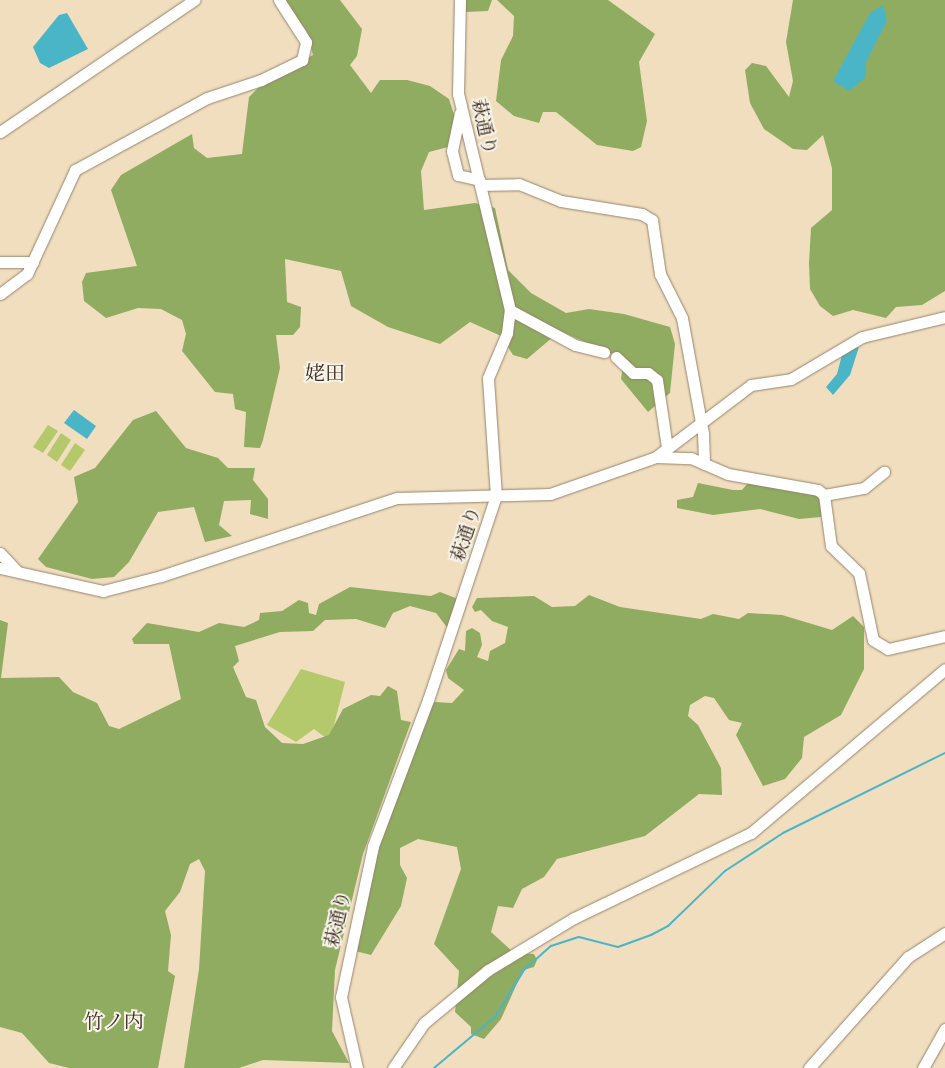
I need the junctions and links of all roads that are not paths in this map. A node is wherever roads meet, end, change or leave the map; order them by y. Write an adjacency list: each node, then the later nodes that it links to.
1 (194, 0): 5 (street)
2 (279, 0): 8 (street)
3 (460, 0): 4 (street, 萩通り)
4 (461, 110): 6 (street, 萩通り); 6 (street)
5 (0, 132)
6 (479, 183): 10 (street, 萩通り); 14 (street)
7 (0, 262): 8 (street)
8 (33, 262): 9 (street)
9 (0, 293)
10 (510, 310): 12 (street); 20 (street, 萩通り)
11 (945, 317): 14 (street)
12 (604, 352)
13 (616, 357): 15 (street)
14 (699, 422): 15 (street); 17 (street)
15 (667, 448): 16 (street)
16 (656, 457): 17 (street); 20 (street)
17 (699, 459): 19 (street)
18 (884, 472): 19 (street)
19 (824, 495): 24 (street)
20 (496, 496): 23 (street); 28 (street, 萩通り)
21 (0, 553): 23 (street)
22 (0, 568): 23 (street)
23 (17, 571)
24 (945, 636)
25 (945, 669): 29 (street)
26 (945, 933): 30 (street)
27 (945, 1029): 31 (street)
28 (357, 1068)
29 (393, 1068)
30 (809, 1068)
31 (923, 1068)

